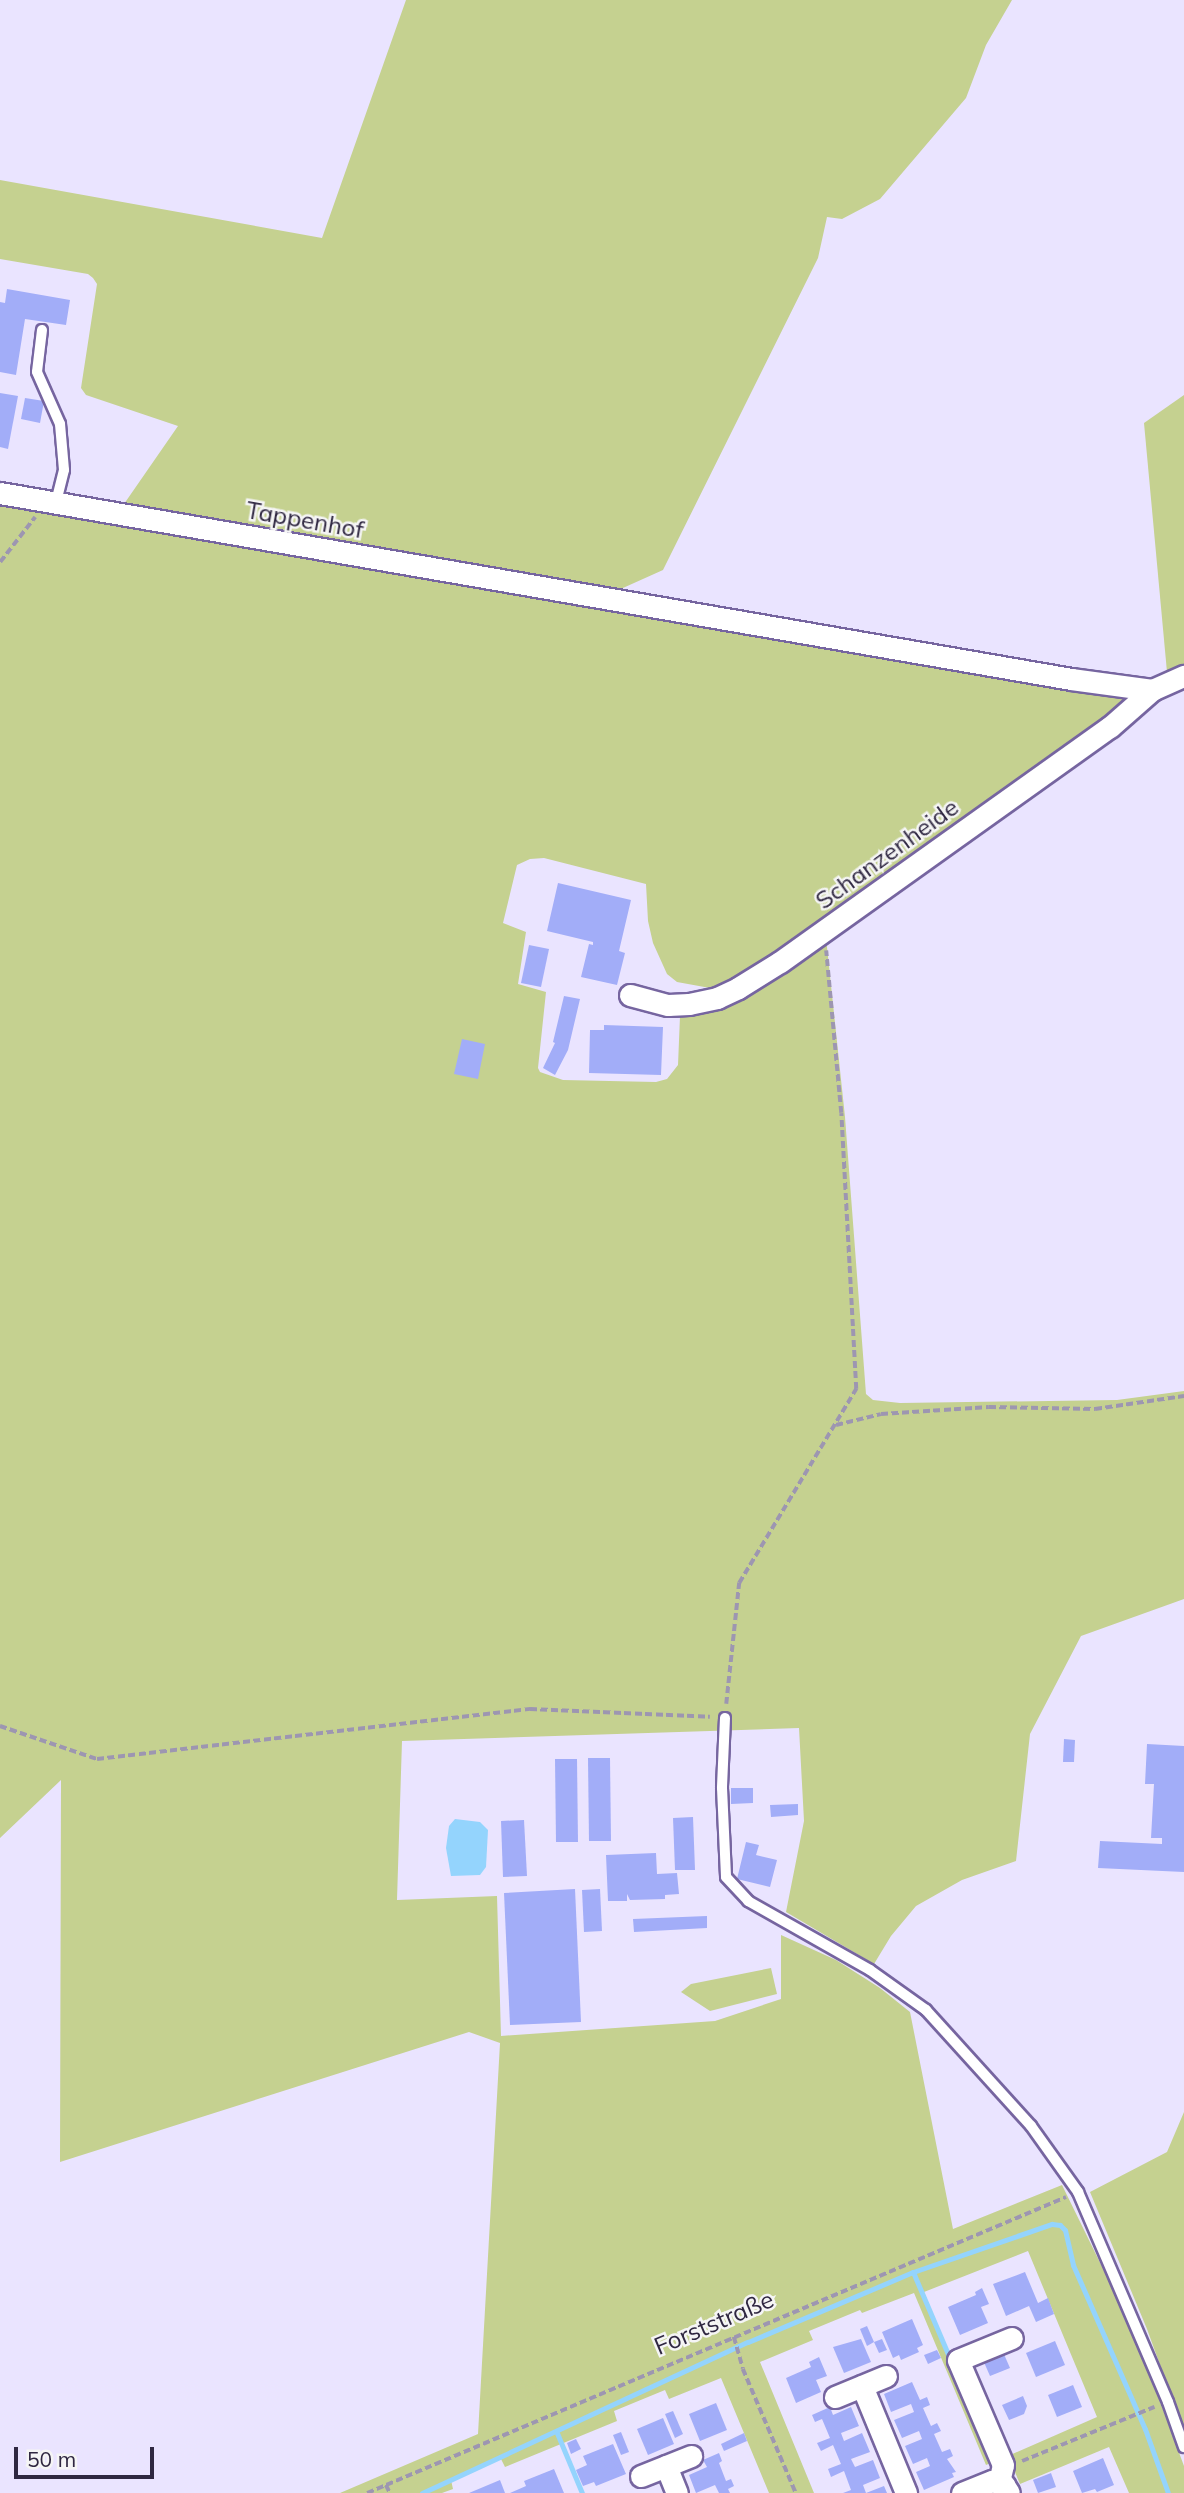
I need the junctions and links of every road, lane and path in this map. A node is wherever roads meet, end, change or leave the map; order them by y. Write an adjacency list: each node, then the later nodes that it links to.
1 (42, 330): 3 (lane)
2 (0, 493): 3 (street, Tappenhof)
3 (52, 502): 4 (path); 6 (street, Tappenhof)
4 (0, 562)
5 (1184, 676): 6 (street, Schanzenheide)
6 (1152, 690): 7 (street, Schanzenheide)
7 (824, 931): 8 (street, Schanzenheide); 10 (path)
8 (630, 995)
9 (1184, 1396): 10 (path)
10 (834, 1426): 11 (path)
11 (725, 1718): 12 (path); 13 (lane)
12 (0, 1726)
13 (1078, 2192): 14 (path, Forststraße); 20 (lane)
14 (734, 2337): 25 (path, Forststraße); 29 (path)
15 (1012, 2338): 24 (street)
16 (887, 2375): 17 (street)
17 (862, 2386): 18 (street); 30 (street)
18 (835, 2396)
19 (1149, 2408): 24 (path)
20 (1184, 2447)
21 (691, 2456): 22 (street)
22 (666, 2466): 23 (street); 28 (street)
23 (641, 2476)
24 (1004, 2480): 31 (street)
25 (386, 2485): 26 (path, Forststraße); 27 (path)
26 (367, 2493)
27 (390, 2493)
28 (677, 2493)
29 (796, 2493)
30 (906, 2493)
31 (962, 2493)

